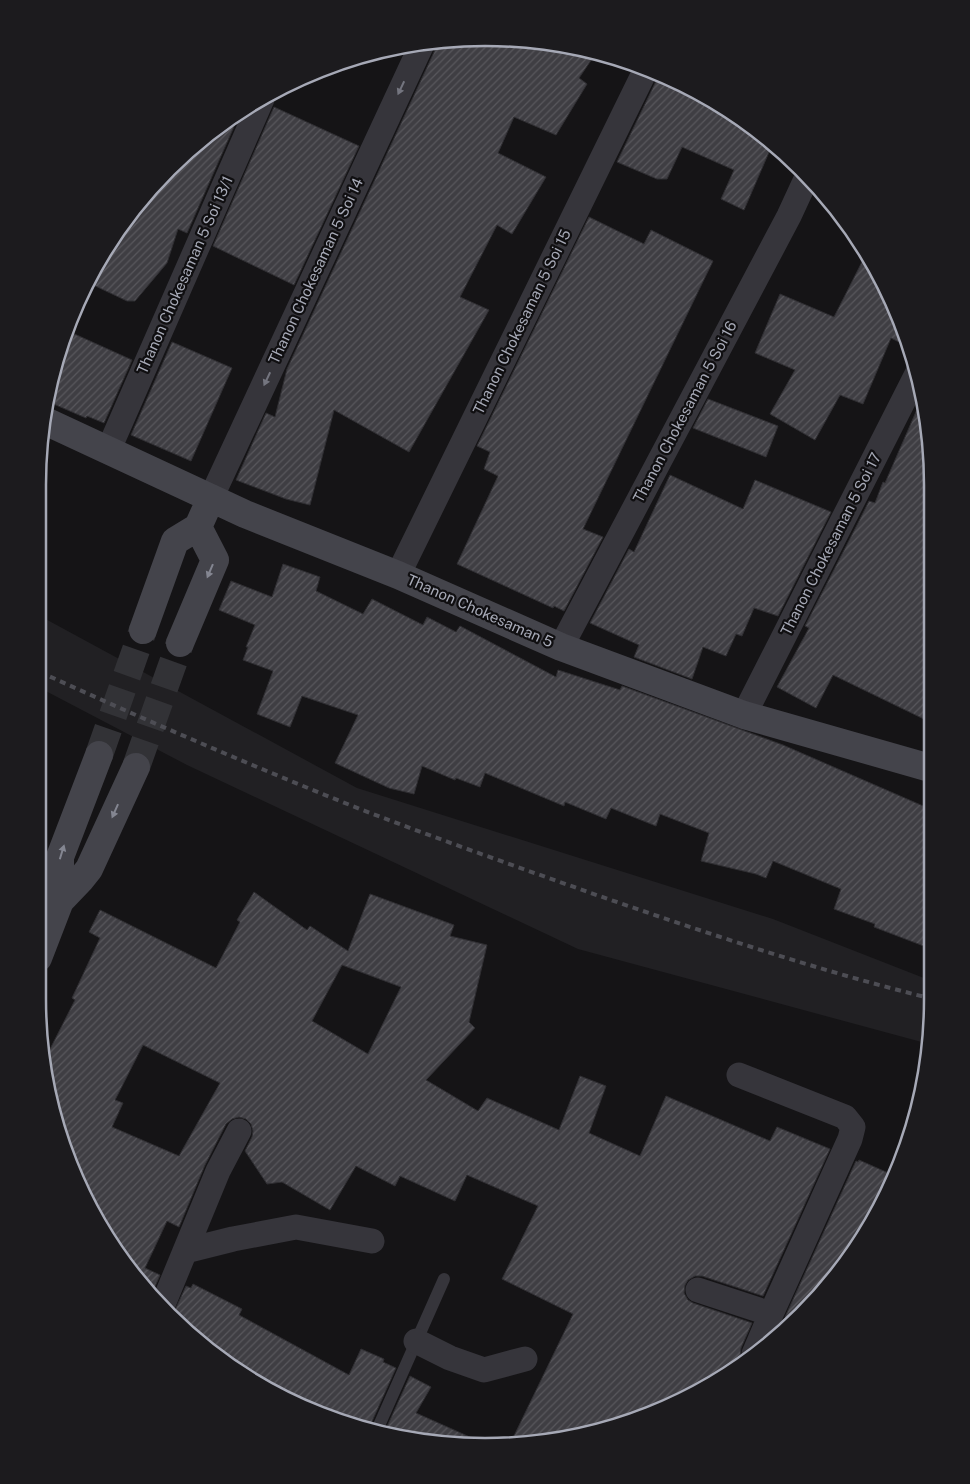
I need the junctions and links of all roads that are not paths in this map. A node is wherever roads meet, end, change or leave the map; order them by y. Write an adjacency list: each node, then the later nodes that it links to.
1 (418, 52): 8 (street, Thanon Chokesaman 5 Soi 14, one-way to 8)
2 (643, 76): 10 (street, Thanon Chokesaman 5 Soi 15)
3 (257, 110): 7 (street, Thanon Chokesaman 5 Soi 13/1)
4 (804, 184): 13 (street, Thanon Chokesaman 5 Soi 16)
5 (912, 384): 14 (street, Thanon Chokesaman 5 Soi 17)
6 (51, 424): 7 (street, Thanon Chokesaman 5)
7 (108, 451): 8 (street, Thanon Chokesaman 5)
8 (211, 498): 9 (street); 10 (street, Thanon Chokesaman 5)
9 (198, 528): 11 (street); 12 (street, one-way to 12)
10 (398, 575): 13 (street, Thanon Chokesaman 5)
11 (143, 630)
12 (180, 643)
13 (561, 646): 14 (street, Thanon Chokesaman 5)
14 (744, 715): 16 (street, Thanon Chokesaman 5)
15 (99, 755): 18 (street, one-way to 15)
16 (924, 766)
17 (136, 767): 18 (street, one-way to 18)
18 (49, 898): 19 (street)
19 (46, 914)
20 (739, 1075): 27 (street)
21 (239, 1131): 23 (street)
22 (372, 1241): 23 (street)
23 (185, 1251): 26 (street)
24 (444, 1279): 28 (lane)
25 (698, 1290): 27 (street)
26 (165, 1299)
27 (771, 1314): 29 (street)
28 (416, 1341): 30 (street); 31 (lane)
29 (760, 1341)
30 (525, 1359)
31 (378, 1425)

